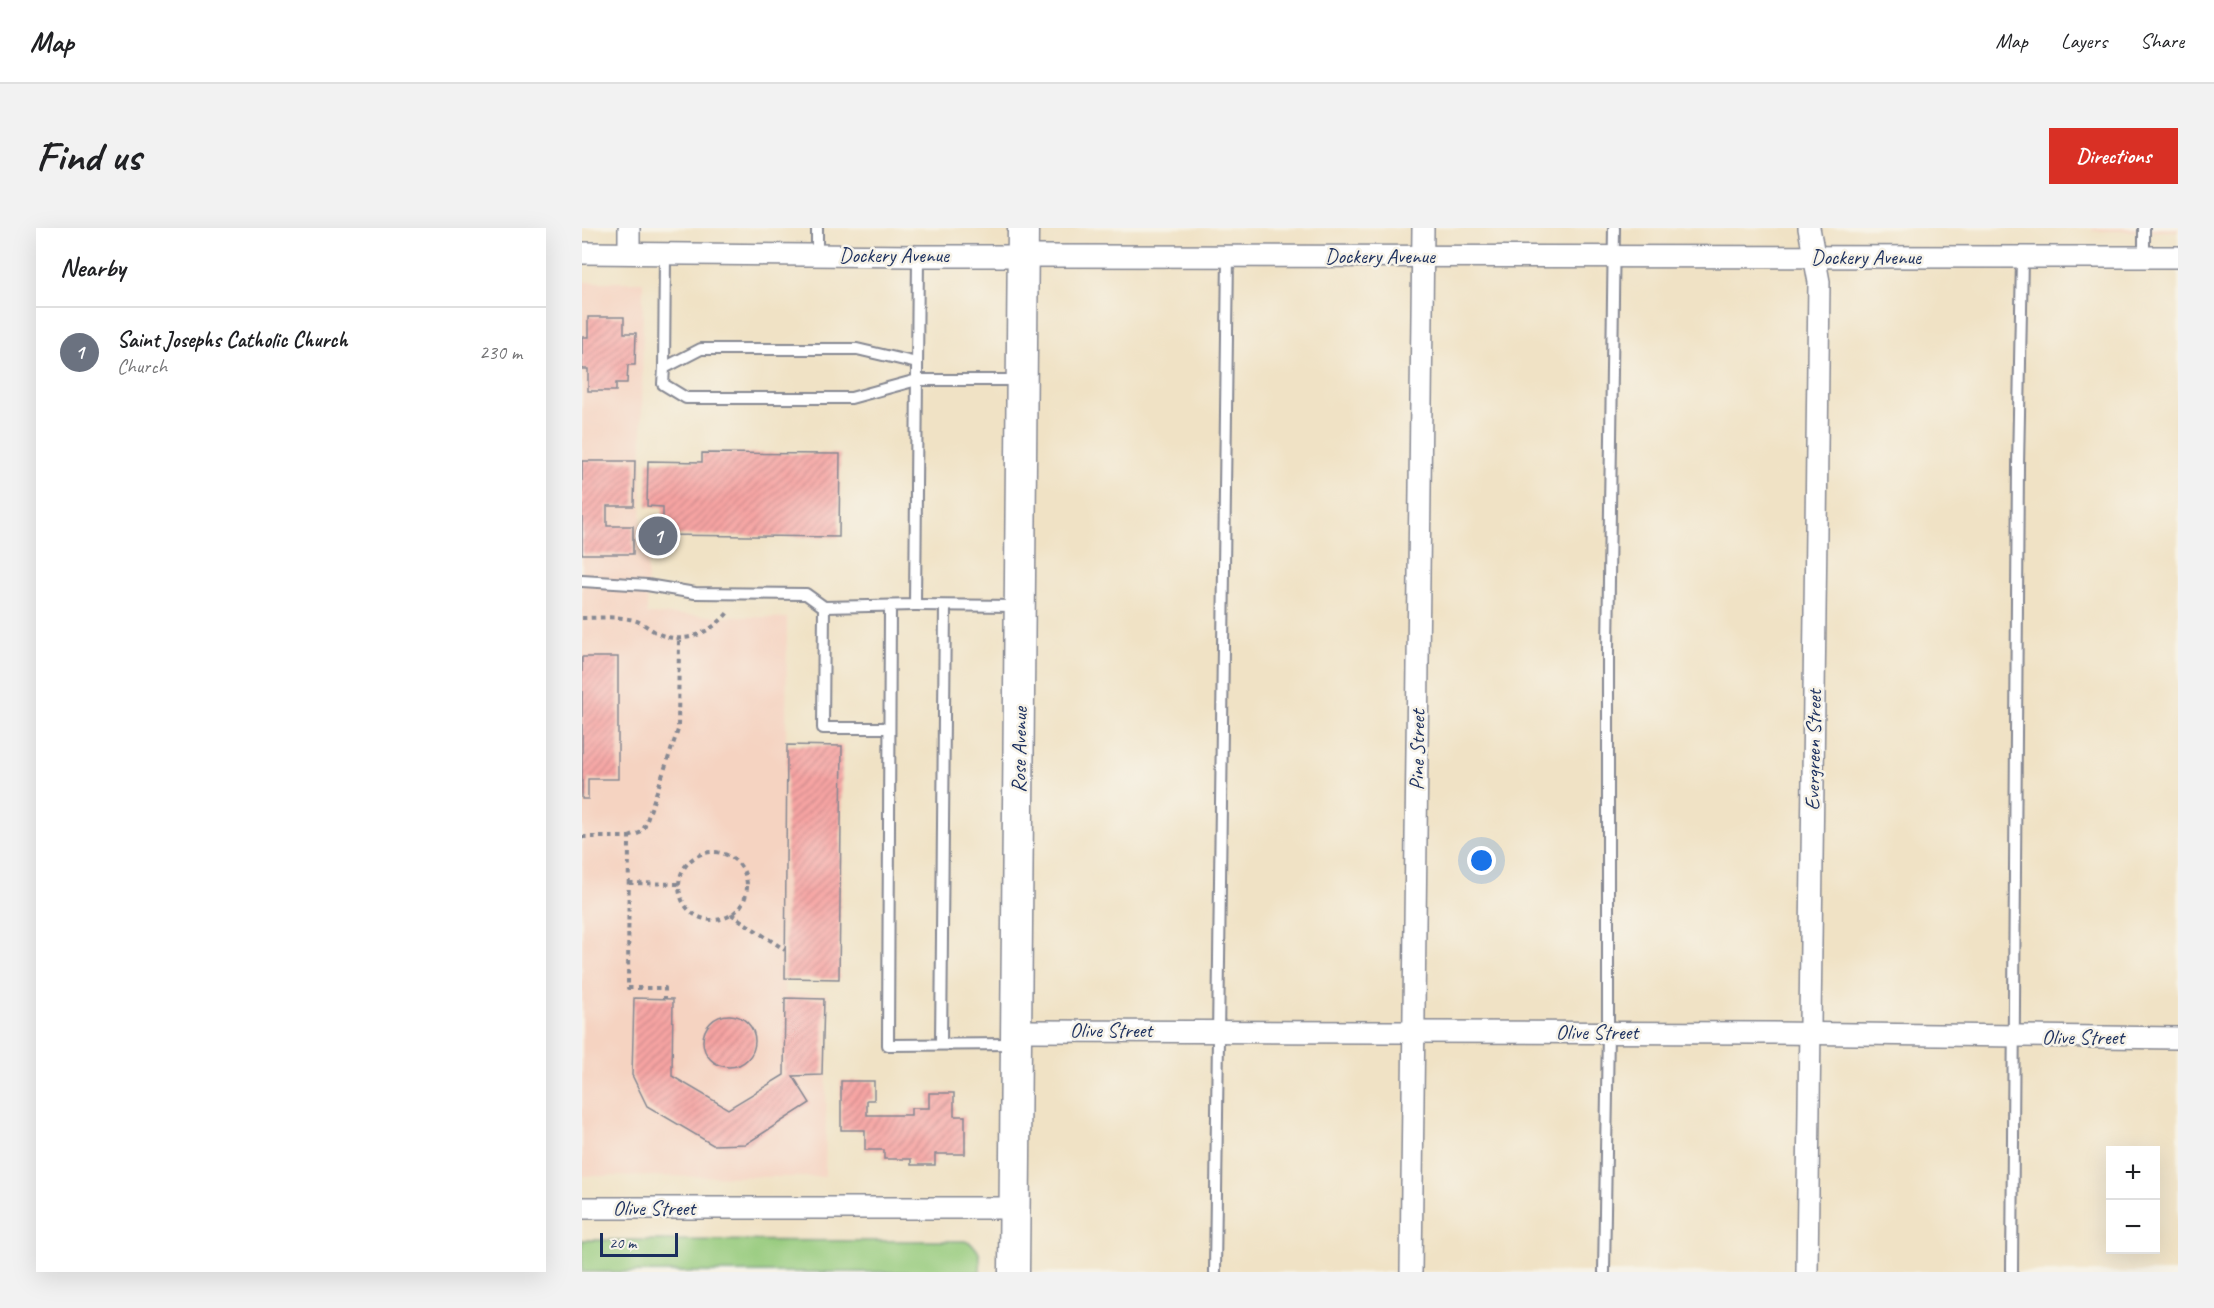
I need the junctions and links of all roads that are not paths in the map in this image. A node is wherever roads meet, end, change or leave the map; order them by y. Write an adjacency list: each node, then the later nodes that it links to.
1 (629, 228): 9 (street)
2 (817, 228): 11 (lane)
3 (1423, 228): 14 (street, Pine Street)
4 (1614, 228): 16 (lane)
5 (1809, 228): 15 (street, Evergreen Street)
6 (2144, 228): 17 (lane)
7 (1023, 241): 12 (street, Dockery Avenue); 13 (street, Dockery Avenue); 23 (street, Rose Avenue)
8 (582, 253): 9 (street, Dockery Avenue)
9 (628, 254): 10 (street, Dockery Avenue)
10 (665, 255): 11 (street, Dockery Avenue); 21 (lane)
11 (817, 255): 12 (street, Dockery Avenue)
12 (918, 256): 20 (lane)
13 (1228, 256): 14 (street, Dockery Avenue); 31 (lane)
14 (1423, 256): 16 (street, Dockery Avenue); 32 (street, Pine Street)
15 (1815, 256): 16 (street, Dockery Avenue); 19 (street, Dockery Avenue); 34 (street, Evergreen Street)
16 (1614, 257): 33 (lane)
17 (2144, 257): 18 (street, Dockery Avenue); 19 (street, Dockery Avenue)
18 (2178, 257)
19 (2022, 258): 36 (lane)
20 (917, 363): 21 (lane); 22 (lane)
21 (664, 368): 22 (lane)
22 (917, 380): 23 (lane); 25 (lane)
23 (1022, 380): 28 (street, Rose Avenue)
24 (582, 581): 29 (lane)
25 (915, 605): 26 (lane); 27 (lane)
26 (890, 606): 29 (lane); 30 (lane)
27 (945, 606): 28 (lane); 38 (lane)
28 (1021, 606): 35 (street, Rose Avenue)
29 (824, 607): 30 (lane)
30 (889, 728): 38 (lane)
31 (1217, 1030): 32 (street, Olive Street); 35 (street, Olive Street); 42 (lane)
32 (1414, 1031): 33 (street, Olive Street); 43 (street, Pine Street)
33 (1608, 1032): 34 (street, Olive Street); 44 (lane)
34 (1810, 1033): 36 (street, Olive Street); 45 (street, Evergreen Street)
35 (1017, 1037): 38 (lane); 40 (street, Rose Avenue)
36 (2015, 1037): 37 (street, Olive Street); 46 (lane)
37 (2178, 1038)
38 (941, 1044)
39 (582, 1208): 40 (street, Olive Street)
40 (1015, 1208): 41 (street, Rose Avenue)
41 (1014, 1272)
42 (1215, 1272)
43 (1411, 1272)
44 (1604, 1272)
45 (1807, 1272)
46 (2012, 1272)

